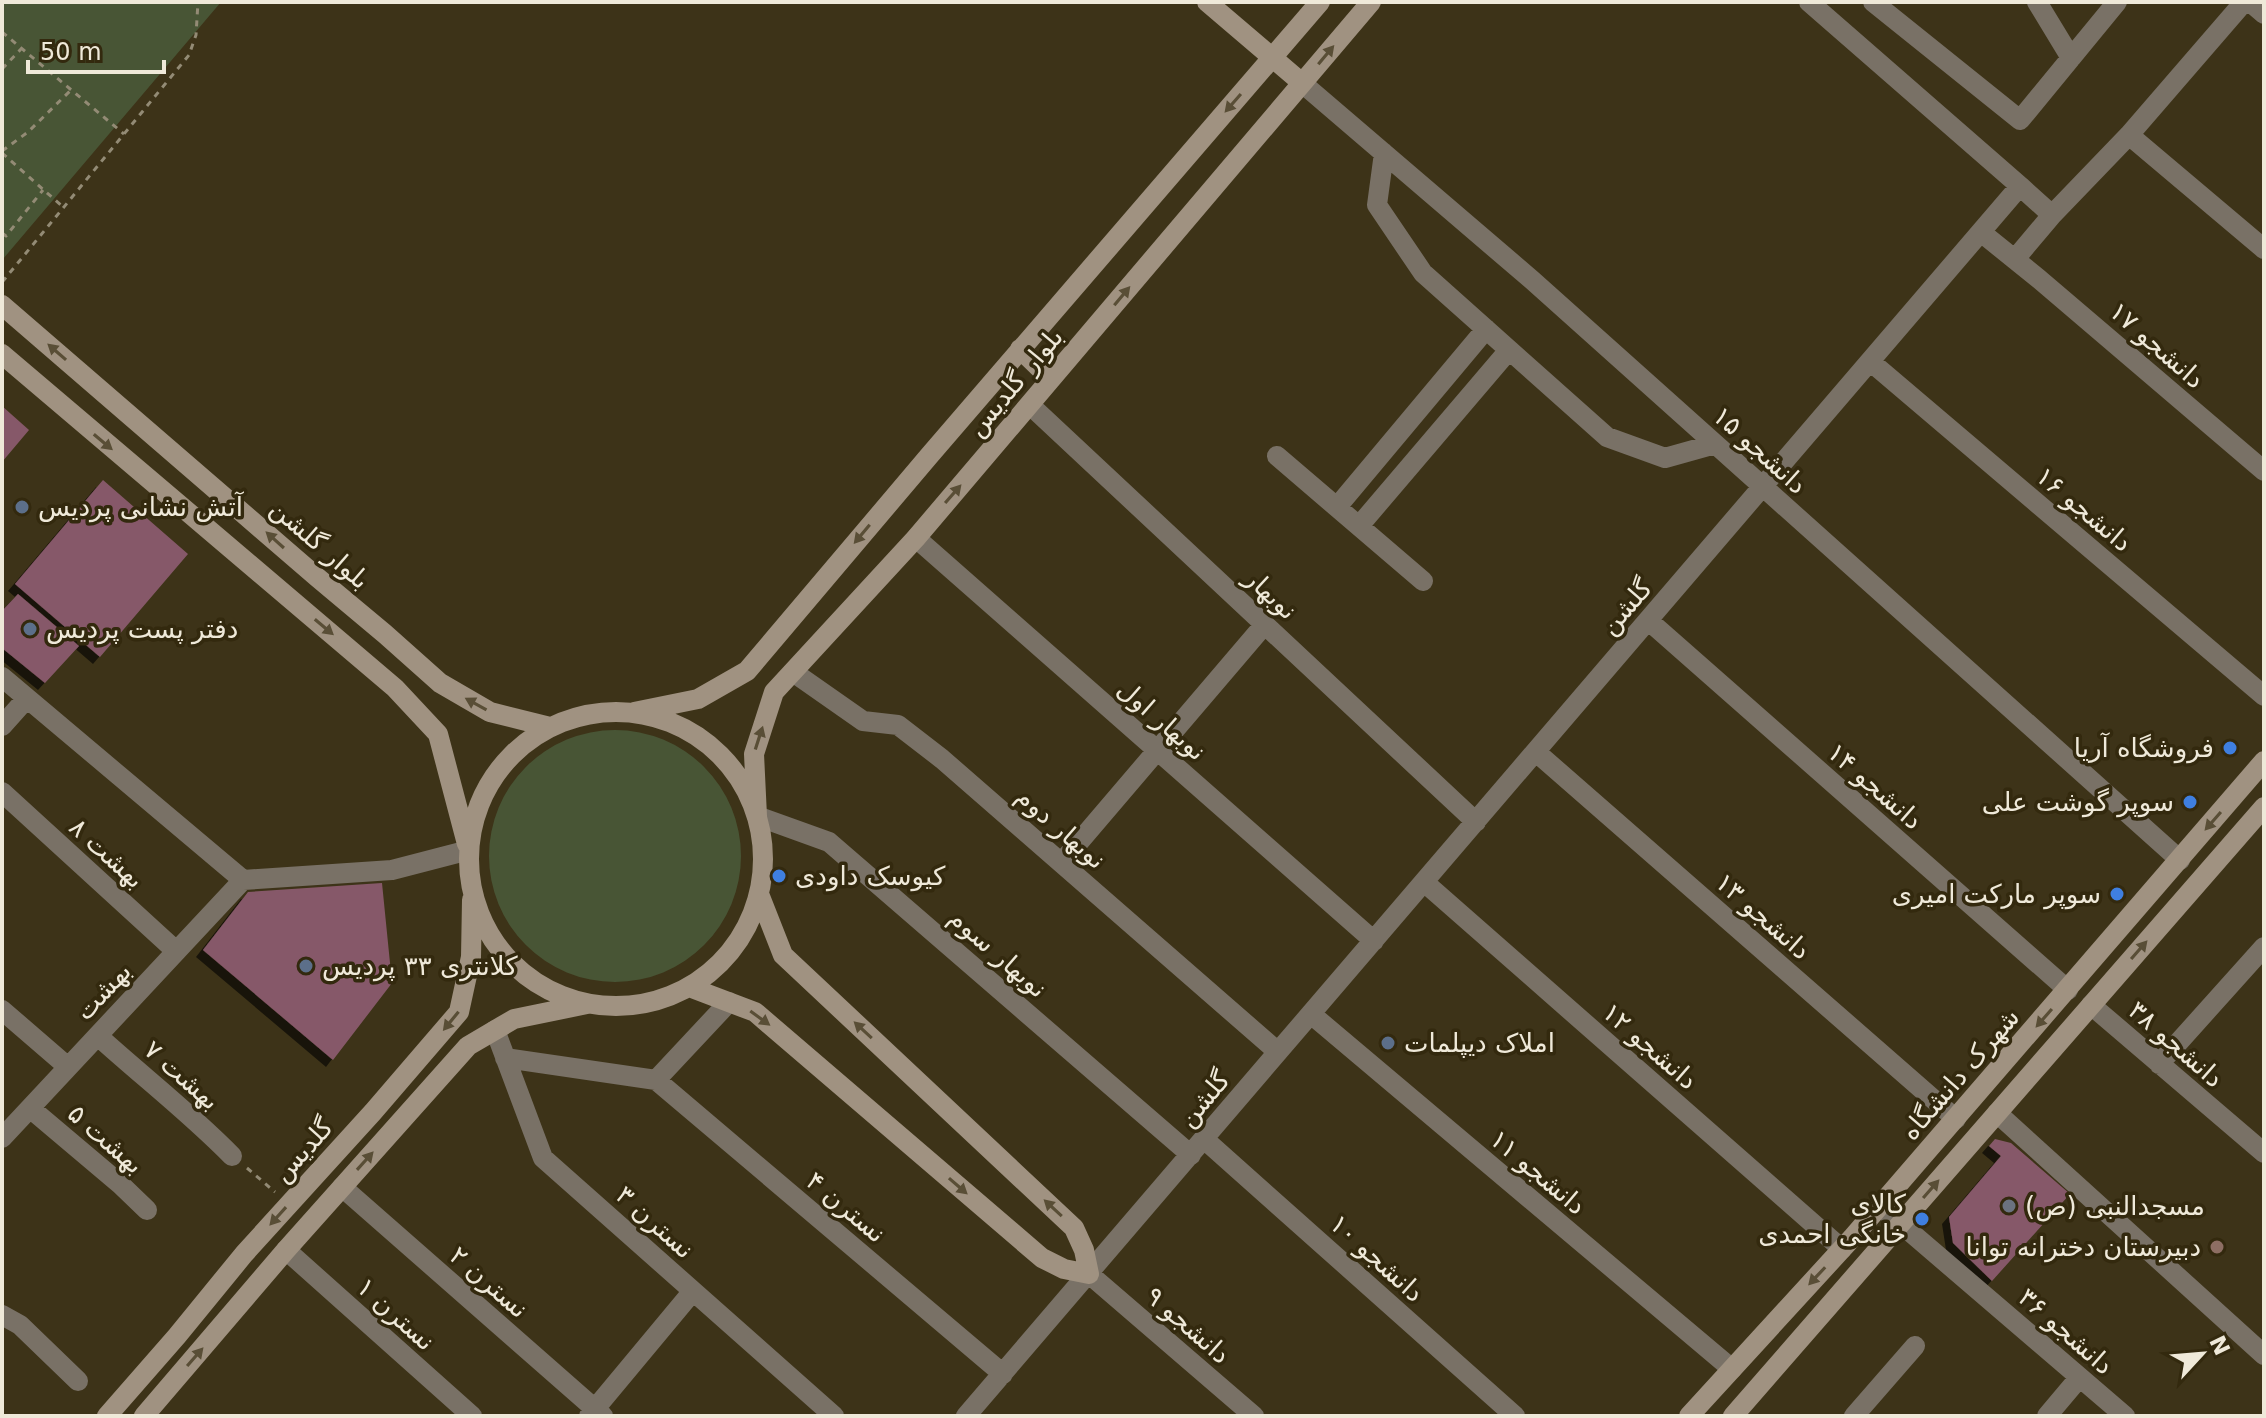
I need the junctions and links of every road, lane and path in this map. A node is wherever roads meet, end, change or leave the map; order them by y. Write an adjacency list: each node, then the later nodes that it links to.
1 (198, 2): 18 (path)
2 (1207, 2): 13 (main road)
3 (1320, 2): 13 (main road, بلوار گلدیس)
4 (1371, 2): 16 (main road, بلوار گلدیس, one-way to 4)
5 (1809, 2): 22 (street)
6 (1873, 2): 14 (street)
7 (2037, 2): 14 (street)
8 (2117, 2): 14 (street)
9 (2247, 2): 10 (street); 19 (street)
10 (2264, 14)
11 (2, 32): 12 (path)
12 (21, 48): 15 (path); 17 (path)
13 (1273, 57): 16 (main road); 33 (main road, بلوار گلدیس, one-way to 33)
14 (2071, 58)
15 (2, 69)
16 (1302, 83): 21 (street, دانشجو ۱۵); 37 (main road, بلوار گلدیس, one-way to 16)
17 (71, 90): 18 (path); 20 (path)
18 (124, 134): 24 (path)
19 (2129, 135): 25 (street); 28 (street)
20 (2, 152): 23 (path)
21 (1384, 153): 32 (street); 41 (street, دانشجو ۱۵)
22 (2020, 186): 25 (street); 27 (street, گلشن)
23 (43, 190): 24 (path); 26 (path)
24 (63, 207): 30 (path)
25 (2052, 215): 29 (street)
26 (2, 233)
27 (1982, 233): 29 (street, دانشجو ۱۷); 36 (street, گلشن)
28 (2264, 249)
29 (2015, 259): 43 (street, دانشجو ۱۷)
30 (2, 280)
31 (2, 305): 38 (main road, بلوار گلشن, one-way to 31)
32 (1486, 329): 34 (street); 45 (street)
33 (1020, 349): 37 (main road); 55 (main road, بلوار گلدیس, one-way to 55)
34 (1509, 350): 41 (street); 46 (street)
35 (2, 354): 40 (main road)
36 (1871, 362): 44 (street, گلشن); 53 (street, دانشجو ۱۶)
37 (1051, 379): 39 (main road, بلوار گلدیس)
38 (100, 389): 40 (main road); 57 (main road, بلوار گلشن, one-way to 38)
39 (1030, 405): 47 (main road, بلوار گلدیس, one-way to 39); 50 (street, نوبهار)
40 (76, 419): 65 (main road, one-way to 65)
41 (1715, 444): 44 (street, دانشجو ۱۵)
42 (1277, 456): 45 (street)
43 (2264, 471)
44 (1763, 487): 49 (street, گلشن); 66 (street, دانشجو ۱۵)
45 (1337, 507): 46 (street)
46 (1359, 526): 48 (street)
47 (916, 538): 51 (main road, بلوار گلدیس); 58 (street, نوبهار اول)
48 (1423, 581)
49 (1649, 621): 59 (street, گلشن); 76 (street, دانشجو ۱۴)
50 (1265, 624): 58 (street); 64 (street, نوبهار)
51 (793, 672): 63 (main road, بلوار گلدیس, one-way to 51); 67 (street, نوبهار دوم)
52 (2, 677): 54 (street)
53 (2264, 696)
54 (27, 698): 56 (street); 68 (street)
55 (634, 712): 57 (main road); 63 (main road)
56 (2, 726)
57 (550, 727): 65 (main road)
58 (1157, 751): 67 (street); 72 (street, نوبهار اول)
59 (1536, 752): 64 (street, گلشن); 91 (street, دانشجو ۱۳)
60 (2264, 761): 66 (main road, شهرک دانشگاه, one-way to 66)
61 (2, 792): 74 (street, بهشت ۸)
62 (2264, 807): 79 (main road, شهرک دانشگاه, one-way to 62)
63 (757, 816): 71 (main road); 93 (street, نوبهار سوم)
64 (1476, 822): 69 (street, گلشن)
65 (469, 850): 68 (street); 70 (main road)
66 (2180, 860): 76 (main road, شهرک دانشگاه)
67 (1062, 862): 84 (street, نوبهار دوم)
68 (243, 880): 74 (street, بهشت)
69 (1424, 882): 72 (street, گلشن); 101 (street, دانشجو ۱۲)
70 (473, 892): 78 (main road); 97 (main road, گلدیس, one-way to 97)
71 (759, 894): 75 (main road); 103 (main road, one-way to 71)
72 (1374, 941): 81 (street, گلشن)
73 (2264, 947): 86 (street)
74 (176, 951): 83 (street, بهشت)
75 (689, 987): 77 (main road); 78 (main road)
76 (2068, 990): 91 (main road, شهرک دانشگاه, one-way to 91)
77 (729, 1002): 88 (street); 103 (main road, one-way to 103)
78 (587, 1004): 82 (main road, گلدیس)
79 (2091, 1005): 86 (street, دانشجو ۳۸); 90 (main road, شهرک دانشگاه)
80 (2, 1010): 87 (street)
81 (1311, 1014): 84 (street, گلشن); 108 (street, دانشجو ۱۱)
82 (495, 1030): 85 (street, نسترن ۳); 96 (main road, گلدیس, one-way to 82)
83 (98, 1036): 87 (street, بهشت); 95 (street, بهشت ۷)
84 (1278, 1052): 93 (street, گلشن)
85 (505, 1058): 88 (street); 104 (street, نسترن ۳)
86 (2159, 1064): 94 (street, دانشجو ۳۸)
87 (68, 1067): 89 (street, بهشت)
88 (656, 1080): 109 (street, نسترن ۴)
89 (30, 1108): 92 (street, بهشت); 99 (street, بهشت ۵)
90 (1997, 1113): 100 (main road, شهرک دانشگاه, one-way to 90); 107 (street)
91 (1956, 1119): 98 (main road, شهرک دانشگاه)
92 (2, 1138)
93 (1198, 1147): 103 (street, گلشن); 119 (street, دانشجو ۱۰)
94 (2264, 1153)
95 (232, 1156): 97 (path)
96 (342, 1187): 102 (main road, گلدیس); 112 (street, نسترن ۲)
97 (289, 1204): 113 (main road, گلدیس, one-way to 113)
98 (1880, 1206): 100 (street, دانشجو ۳۶); 101 (main road, شهرک دانشگاه)
99 (147, 1210)
100 (1901, 1223): 110 (street, دانشجو ۳۶); 121 (main road, شهرک دانشگاه)
101 (1842, 1249): 108 (main road, شهرک دانشگاه, one-way to 108)
102 (286, 1250): 114 (main road, گلدیس, one-way to 102); 115 (street, نسترن ۱)
103 (1089, 1274): 109 (street, گلشن); 118 (street, دانشجو ۹)
104 (693, 1291): 112 (street); 116 (street, نسترن ۳)
105 (2, 1315): 111 (street)
106 (1915, 1346): 122 (street)
107 (2264, 1355)
108 (1732, 1369): 120 (main road, شهرک دانشگاه)
109 (1003, 1374): 117 (street, گلشن)
110 (2079, 1378): 123 (street); 124 (street, دانشجو ۳۶)
111 (78, 1381)
112 (596, 1414)
113 (107, 1416)
114 (144, 1416)
115 (472, 1416)
116 (834, 1416)
117 (966, 1416)
118 (1254, 1416)
119 (1515, 1416)
120 (1689, 1416)
121 (1733, 1416)
122 (1854, 1416)
123 (2047, 1416)
124 (2125, 1416)

